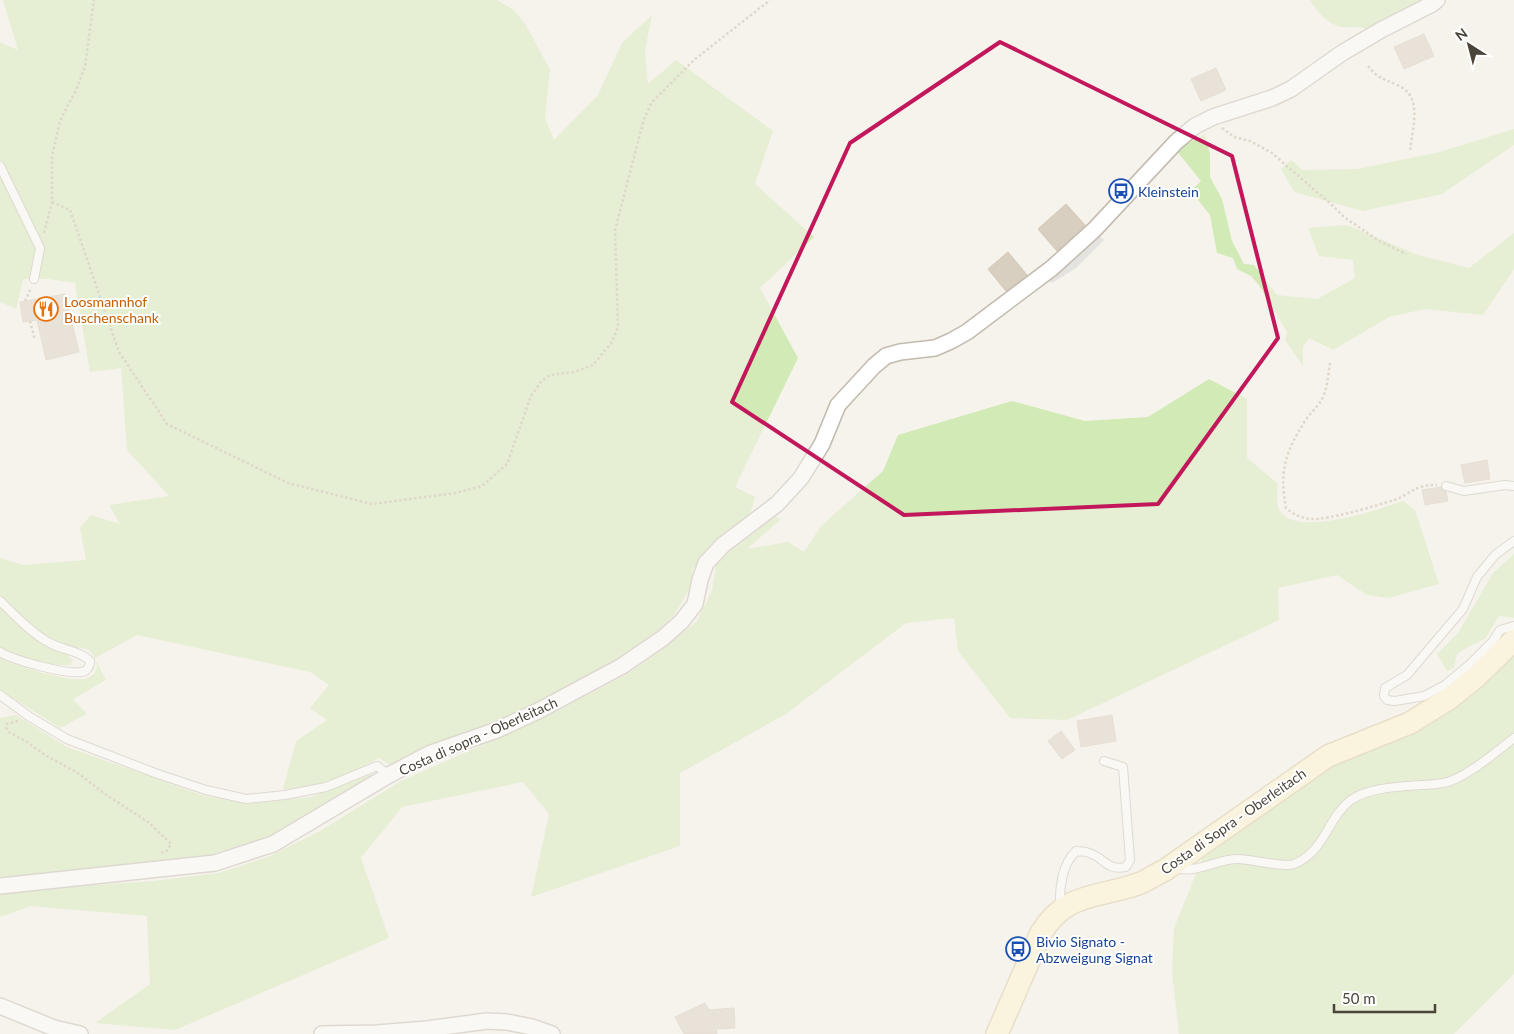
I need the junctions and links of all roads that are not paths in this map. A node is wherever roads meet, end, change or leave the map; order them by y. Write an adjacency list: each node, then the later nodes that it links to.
1 (1437, 0): 14 (street, Costa di sopra - Oberleitach)
2 (0, 166): 3 (lane)
3 (34, 280)
4 (1446, 486): 5 (lane)
5 (1514, 486)
6 (1514, 541): 8 (lane)
7 (0, 600): 10 (lane)
8 (1514, 626)
9 (1514, 640): 15 (main road, Costa di Sopra - Oberleitach)
10 (0, 652)
11 (0, 695): 14 (lane)
12 (1514, 738): 15 (lane)
13 (1104, 761): 17 (lane)
14 (389, 775): 16 (street, Costa di sopra - Oberleitach)
15 (1170, 866): 17 (main road, Costa di Sopra - Oberleitach)
16 (0, 886)
17 (1060, 910): 22 (main road, Costa di Sopra - Oberleitach)
18 (0, 1006): 19 (street)
19 (80, 1034)
20 (322, 1034): 21 (street)
21 (552, 1034)
22 (997, 1034)

